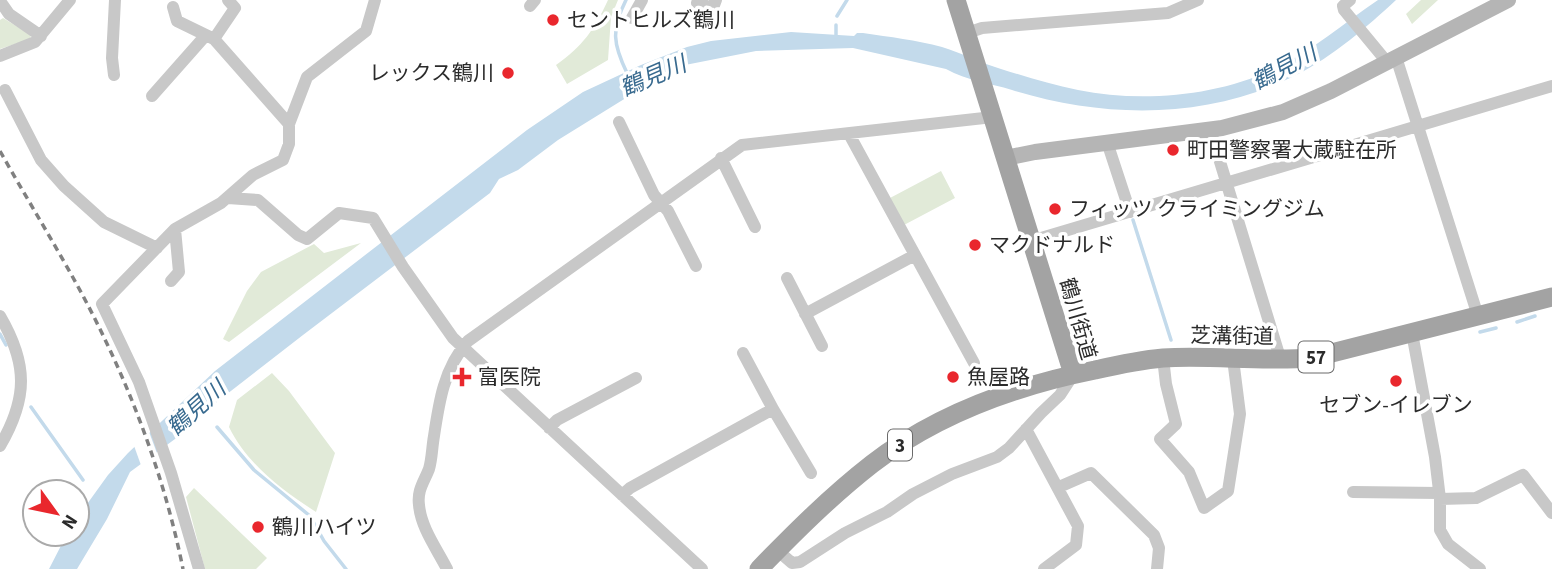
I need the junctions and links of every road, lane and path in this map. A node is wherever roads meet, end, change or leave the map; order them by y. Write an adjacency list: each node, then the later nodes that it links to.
1 (70, 0): 15 (street)
2 (114, 0): 20 (street)
3 (229, 0): 16 (street)
4 (375, 0): 26 (street)
5 (642, 0): 14 (street)
6 (716, 0): 11 (street)
7 (956, 0): 17 (main road, 鶴川街道)
8 (1198, 0): 17 (street)
9 (1508, 0): 19 (street)
10 (0, 1): 15 (street)
11 (697, 3)
12 (1347, 5): 19 (street)
13 (173, 8): 16 (street)
14 (632, 18)
15 (41, 36): 18 (street)
16 (210, 37): 23 (street); 26 (street)
17 (970, 41): 24 (main road, 鶴川街道)
18 (0, 56)
19 (1392, 59): 27 (street); 28 (street)
20 (114, 75)
21 (1552, 86): 27 (street)
22 (5, 90): 40 (street)
23 (152, 96)
24 (993, 117): 29 (street); 32 (main road, 鶴川街道)
25 (619, 122): 35 (street)
26 (289, 124): 34 (street)
27 (1418, 127): 33 (street); 48 (street)
28 (1210, 129): 30 (street); 33 (street)
29 (849, 134): 31 (street); 41 (street)
30 (1107, 142): 32 (street); 36 (street)
31 (722, 158): 35 (street); 37 (street)
32 (1005, 158): 39 (main road, 鶴川街道)
33 (1226, 184): 36 (street); 55 (street)
34 (228, 198): 38 (street); 51 (street)
35 (660, 202): 42 (street); 51 (street)
36 (1130, 212): 39 (street)
37 (755, 227)
38 (175, 229): 40 (street); 44 (street)
39 (1031, 241): 57 (main road, 鶴川街道)
40 (157, 248): 70 (street)
41 (915, 256): 46 (street); 56 (street)
42 (696, 266)
43 (787, 278): 46 (street)
44 (171, 281)
45 (1552, 297): 48 (main road, 芝溝街道 / 57)
46 (806, 314): 50 (street)
47 (0, 316): 62 (street)
48 (1478, 316): 49 (main road, 芝溝街道 / 57)
49 (1412, 333): 55 (main road, 芝溝街道 / 57); 67 (street)
50 (822, 346)
51 (463, 347): 60 (street); 71 (street)
52 (743, 353): 59 (street)
53 (1163, 358): 54 (main road, 芝溝街道 / 57); 54 (street); 57 (main road, 芝溝街道 / 57)
54 (1233, 359): 55 (main road, 芝溝街道 / 57)
55 (1281, 361)
56 (974, 363)
57 (1073, 374): 61 (street); 69 (main road, 鶴川街道 / 3)
58 (636, 378): 60 (street)
59 (773, 409): 63 (street); 66 (street)
60 (549, 428): 66 (street)
61 (1026, 429): 64 (street); 69 (street)
62 (0, 446)
63 (811, 473)
64 (1059, 487): 74 (street); 75 (street)
65 (1353, 492): 67 (street)
66 (622, 495): 72 (street)
67 (1439, 496): 68 (street); 76 (street)
68 (1552, 513)
69 (777, 550): 73 (main road, 鶴川街道 / 3)
70 (199, 569)
71 (447, 569)
72 (702, 569)
73 (759, 569)
74 (1044, 569)
75 (1157, 569)
76 (1480, 569)

